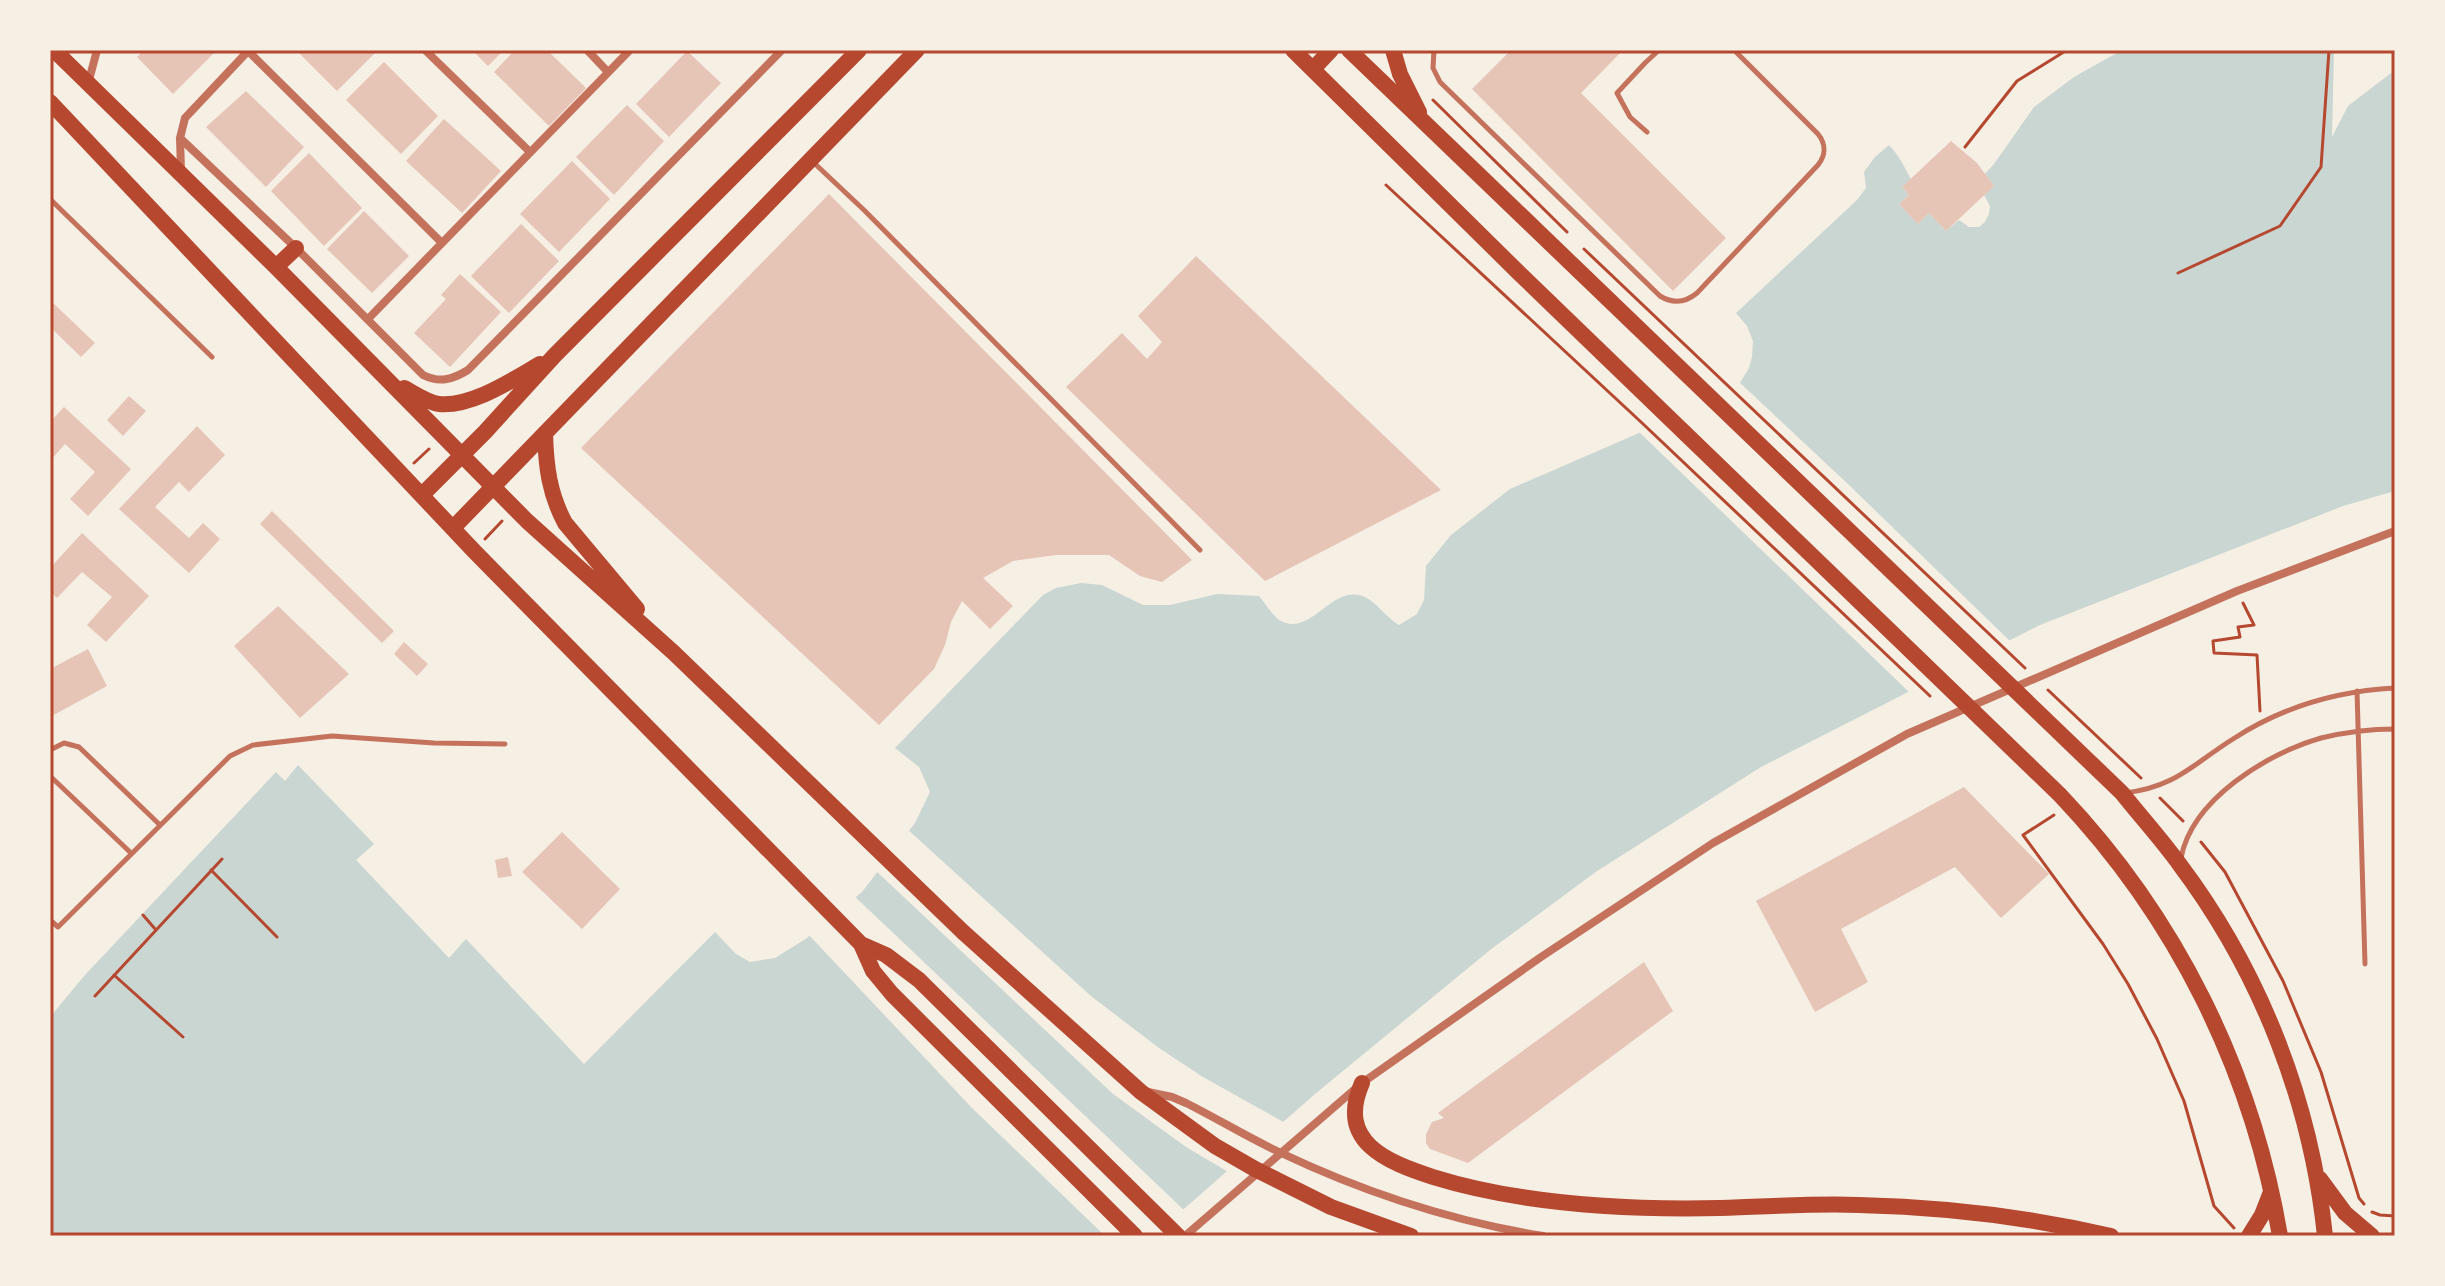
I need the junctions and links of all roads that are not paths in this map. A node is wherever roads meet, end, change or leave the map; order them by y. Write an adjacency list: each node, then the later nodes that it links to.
1 (54, 50): 19 (main road)
2 (97, 50): 19 (street)
3 (249, 50): 23 (street); 28 (street)
4 (425, 50): 24 (street)
5 (587, 50): 18 (street)
6 (630, 50): 18 (street)
7 (782, 50): 31 (street)
8 (859, 50): 32 (main road)
9 (918, 50): 25 (main road)
10 (1293, 50): 17 (main road)
11 (1331, 50): 17 (main road)
12 (1349, 50): 21 (main road)
13 (1393, 50): 21 (main road)
14 (1434, 50): 16 (lane)
15 (1659, 50): 22 (lane)
16 (1734, 50)
17 (1313, 69): 60 (main road)
18 (608, 72): 24 (street)
19 (88, 85): 26 (main road)
20 (50, 102): 38 (main road)
21 (1425, 124): 50 (main road)
22 (1647, 132)
23 (180, 138): 26 (street); 29 (street)
24 (530, 152): 28 (street)
25 (811, 160): 35 (main road); 41 (lane)
26 (181, 175): 30 (main road)
27 (50, 199): 33 (lane)
28 (442, 243): 31 (street)
29 (296, 248): 30 (main road); 31 (street)
30 (276, 267): 34 (main road)
31 (368, 319)
32 (555, 355): 34 (main road); 36 (main road)
33 (212, 357)
34 (391, 382): 36 (main road)
35 (545, 433): 37 (main road); 42 (main road)
36 (462, 455): 37 (main road); 38 (main road)
37 (494, 487): 39 (main road); 42 (main road)
38 (422, 495): 39 (main road)
39 (453, 528): 55 (main road)
40 (2395, 531): 57 (street)
41 (1200, 550)
42 (674, 653): 58 (main road)
43 (2395, 688): 44 (lane)
44 (2357, 691): 46 (lane); 50 (lane)
45 (2395, 729): 46 (lane)
46 (2358, 731): 53 (lane); 56 (lane)
47 (505, 744): 51 (lane)
48 (50, 750): 51 (lane)
49 (50, 776): 52 (lane)
50 (2122, 793): 53 (main road)
51 (160, 825): 52 (lane)
52 (131, 853): 54 (lane)
53 (2180, 865): 59 (main road)
54 (50, 920)
55 (861, 944): 62 (main road); 63 (main road)
56 (2365, 964)
57 (1362, 1083): 64 (street); 67 (main road)
58 (1141, 1092): 65 (main road); 66 (street)
59 (2316, 1172): 69 (main road); 70 (main road)
60 (2272, 1191): 61 (main road); 68 (main road)
61 (2241, 1232)
62 (1135, 1236)
63 (1178, 1236)
64 (1185, 1236)
65 (1411, 1236)
66 (1543, 1236)
67 (2111, 1236)
68 (2280, 1236)
69 (2325, 1236)
70 (2372, 1236)

